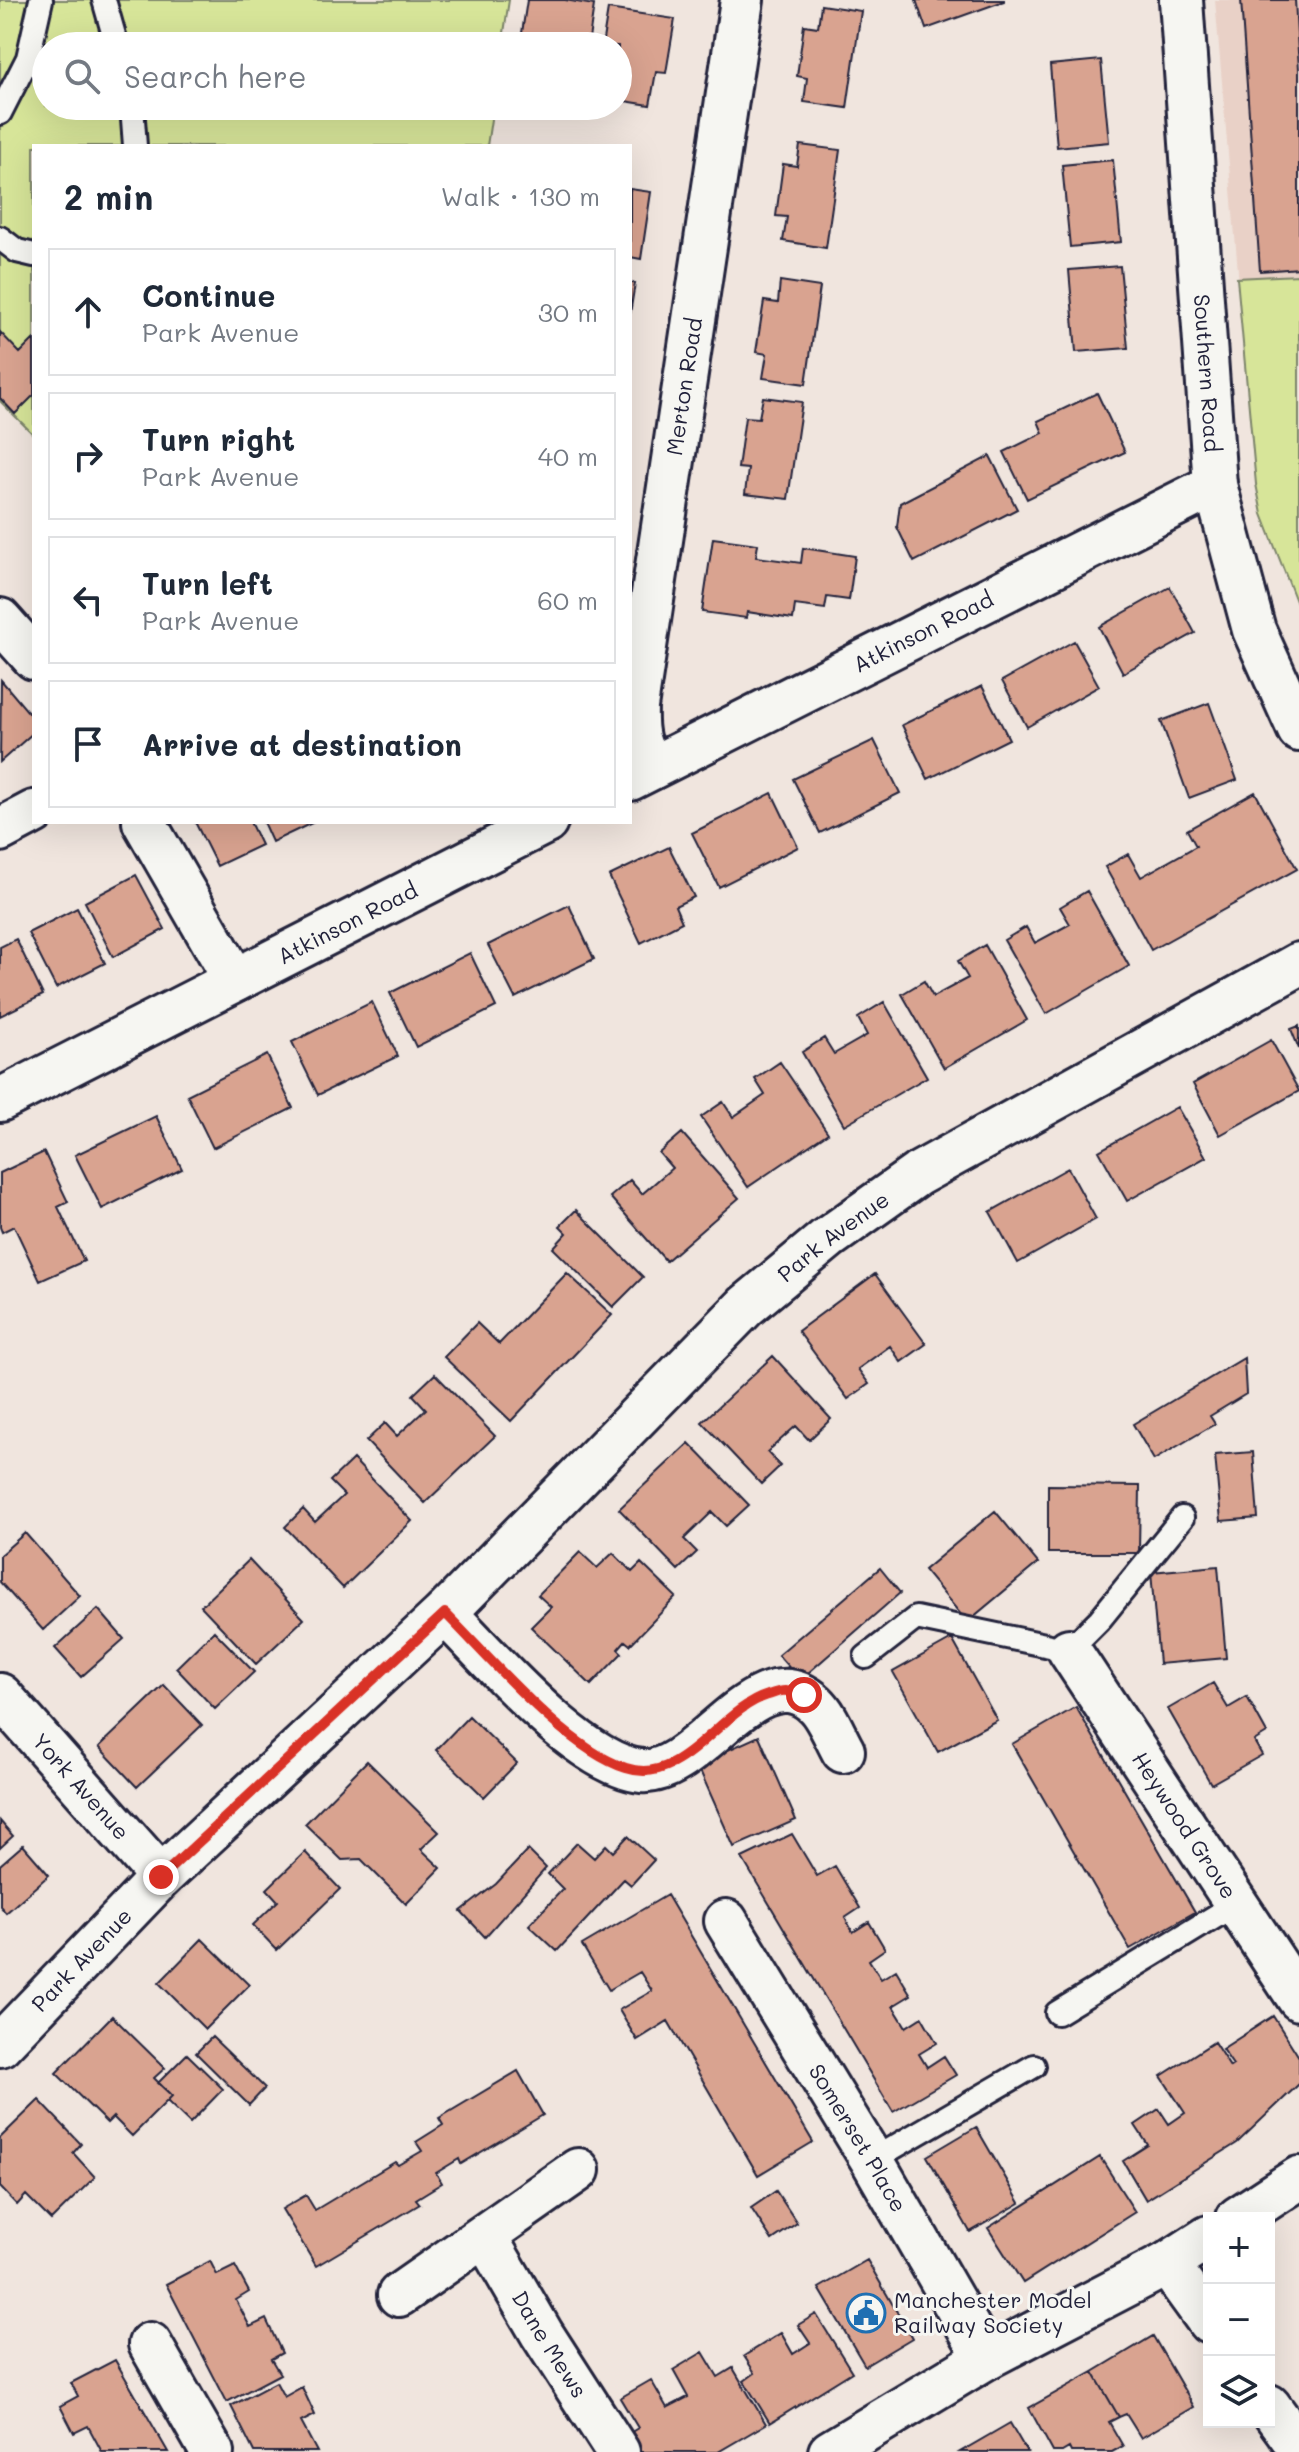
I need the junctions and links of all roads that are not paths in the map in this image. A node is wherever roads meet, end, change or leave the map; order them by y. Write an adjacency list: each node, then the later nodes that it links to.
1 (41, 0): 5 (lane)
2 (104, 0): 6 (lane)
3 (742, 0): 17 (street, Merton Road)
4 (1181, 0): 13 (street, Southern Road)
5 (34, 32)
6 (113, 32)
7 (32, 40): 8 (lane)
8 (0, 113)
9 (133, 120): 10 (lane)
10 (135, 144)
11 (0, 238): 12 (lane)
12 (32, 255)
13 (1215, 485): 16 (street, Southern Road); 17 (street, Atkinson Road)
14 (0, 620): 15 (street)
15 (32, 656)
16 (1299, 730)
17 (640, 774)
18 (32, 813): 21 (street)
19 (145, 824): 23 (street)
20 (542, 824): 23 (street, Atkinson Road)
21 (0, 830)
22 (1299, 964): 26 (street, Park Avenue)
23 (235, 980): 24 (street, Atkinson Road)
24 (0, 1100)
25 (1182, 1518): 27 (lane)
26 (445, 1613): 30 (street); 31 (street, Park Avenue)
27 (1069, 1650): 28 (lane); 32 (street, Heywood Grove)
28 (866, 1657)
29 (0, 1695): 31 (street, York Avenue)
30 (843, 1751)
31 (161, 1877): 36 (street, Park Avenue)
32 (1236, 1904): 34 (street, Heywood Grove); 35 (lane)
33 (726, 1921): 38 (street, Somerset Place)
34 (1299, 1999)
35 (1057, 2013)
36 (0, 2045)
37 (1034, 2066): 38 (lane)
38 (872, 2160): 48 (street, Somerset Place)
39 (578, 2170): 42 (street)
40 (1299, 2178): 41 (street)
41 (1247, 2212)
42 (485, 2236): 45 (street); 52 (street, Dane Mews)
43 (1203, 2241): 44 (street)
44 (1167, 2264): 46 (street); 48 (street)
45 (399, 2295)
46 (1203, 2314)
47 (150, 2344): 51 (street)
48 (986, 2358): 53 (street)
49 (1275, 2414): 50 (street)
50 (1299, 2447)
51 (212, 2452)
52 (618, 2452)
53 (830, 2452)

